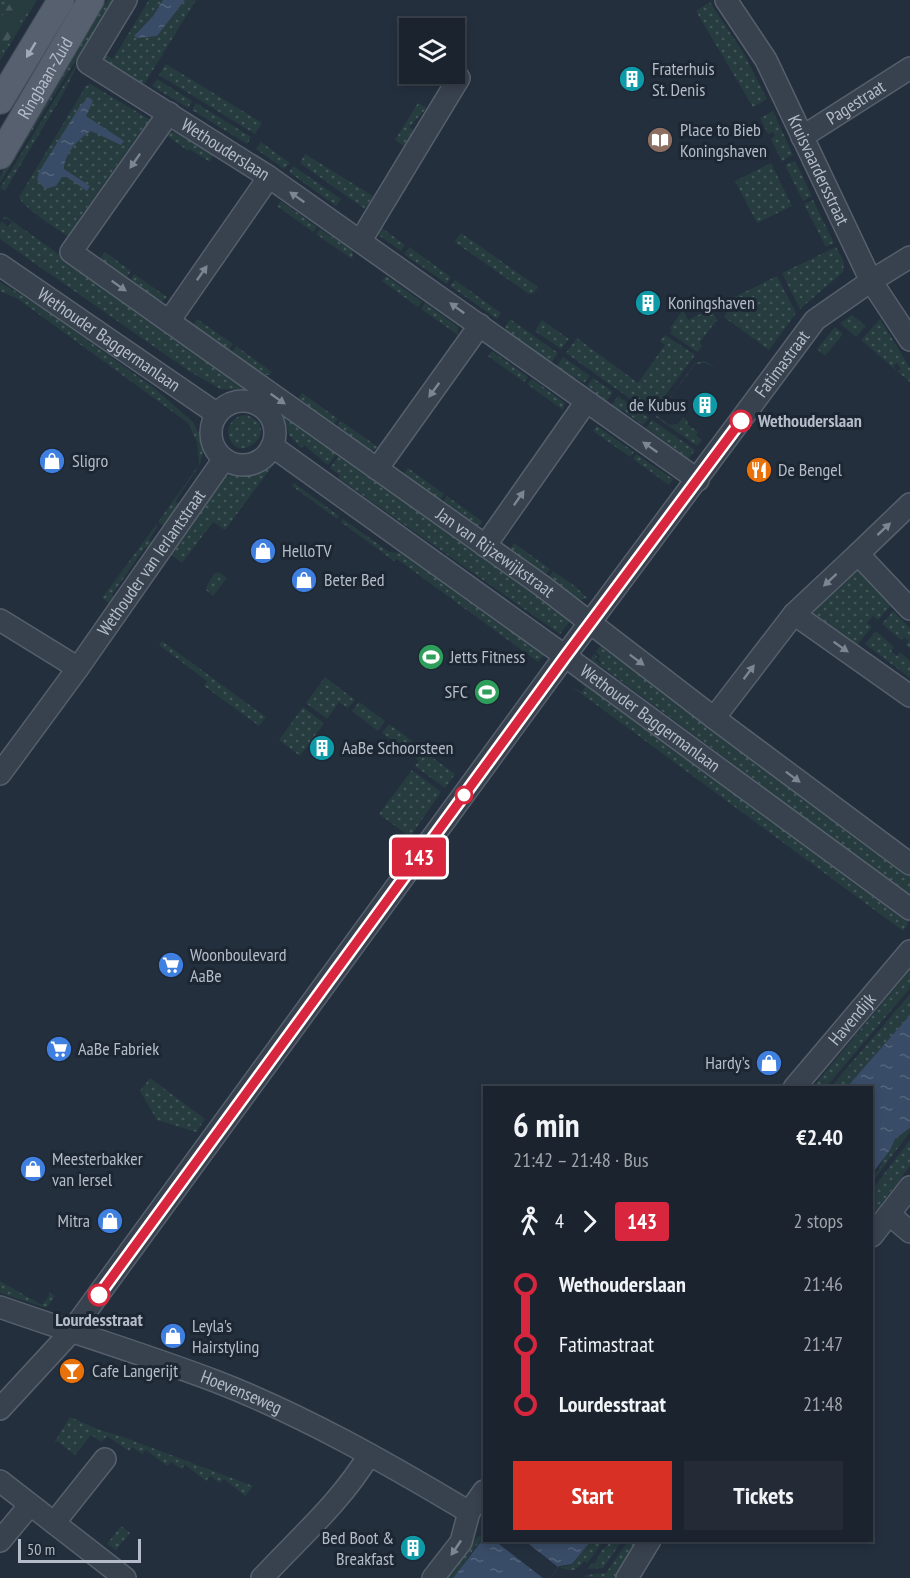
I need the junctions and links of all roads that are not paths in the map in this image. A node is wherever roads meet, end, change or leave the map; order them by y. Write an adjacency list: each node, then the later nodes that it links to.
1 (61, 0): 8 (main road, Ringbaan-Zuid, one-way to 8)
2 (91, 0): 11 (main road, Ringbaan-Zuid)
3 (126, 0): 5 (street, Ringbaan-Zuid)
4 (726, 0): 10 (street, Kruisvaardersstraat)
5 (88, 63): 9 (street, Wethouderslaan)
6 (910, 68): 10 (street, Pagestraat)
7 (455, 84): 13 (street)
8 (0, 101)
9 (169, 113): 12 (street, Wethouderslaan); 17 (street, Jan van Rijzewijkstraat, one-way to 17)
10 (802, 136): 16 (street, Kruisvaardersstraat)
11 (0, 156)
12 (269, 177): 13 (street, Wethouderslaan, one-way to 12); 17 (street, one-way to 12)
13 (361, 240): 18 (street, Wethouderslaan, one-way to 13)
14 (910, 257): 16 (street, Fatimastraat)
15 (0, 265): 21 (street, Wethouder Baggermanlaan)
16 (871, 281): 19 (street, Kruisvaardersstraat); 25 (street, Fatimastraat)
17 (169, 321): 24 (street, Jan van Rijzewijkstraat, one-way to 24)
18 (480, 325): 20 (street, Wethouderslaan); 24 (street, one-way to 24)
19 (910, 340)
20 (586, 402): 25 (street, Wethouderslaan, one-way to 20); 27 (street, one-way to 20)
21 (217, 414): 22 (street); 23 (street)
22 (272, 446): 23 (street); 33 (street, Wethouder Baggermanlaan)
23 (224, 459): 34 (street, Wethouder van Ierlantstraat)
24 (377, 469): 27 (street, Jan van Rijzewijkstraat)
25 (698, 480): 32 (street, Fatimastraat)
26 (910, 504): 28 (street, one-way to 26)
27 (485, 546): 32 (street, Jan van Rijzewijkstraat)
28 (858, 554): 29 (street); 30 (street, one-way to 30)
29 (910, 609)
30 (794, 614): 35 (street, one-way to 35); 36 (street, one-way to 30)
31 (0, 620): 34 (street)
32 (591, 624): 33 (street, Fatimastraat); 36 (street, Jan van Rijzewijkstraat, one-way to 36)
33 (565, 657): 39 (street, Wethouder Baggermanlaan); 47 (street, Fatimastraat)
34 (78, 668): 37 (street, Wethouder van Ierlantstraat)
35 (910, 696)
36 (714, 718): 38 (street, Jan van Rijzewijkstraat, one-way to 38)
37 (0, 774)
38 (910, 864)
39 (910, 909)
40 (910, 951): 41 (street, Havendijk)
41 (796, 1086)
42 (910, 1187): 43 (street)
43 (889, 1214): 44 (street); 45 (street)
44 (910, 1232)
45 (873, 1235)
46 (0, 1307): 47 (street, Hoevenseweg)
47 (71, 1332): 48 (street); 49 (street, Hoevenseweg)
48 (0, 1409)
49 (369, 1455): 54 (street, Hoevenseweg); 59 (street)
50 (105, 1459): 55 (street)
51 (0, 1481): 53 (street)
52 (483, 1492): 54 (street)
53 (30, 1505): 55 (street); 56 (street)
54 (469, 1512): 60 (street, one-way to 60)
55 (54, 1523): 58 (street)
56 (0, 1541)
57 (649, 1542): 61 (street)
58 (125, 1578)
59 (262, 1578)
60 (433, 1578)
61 (627, 1578)

